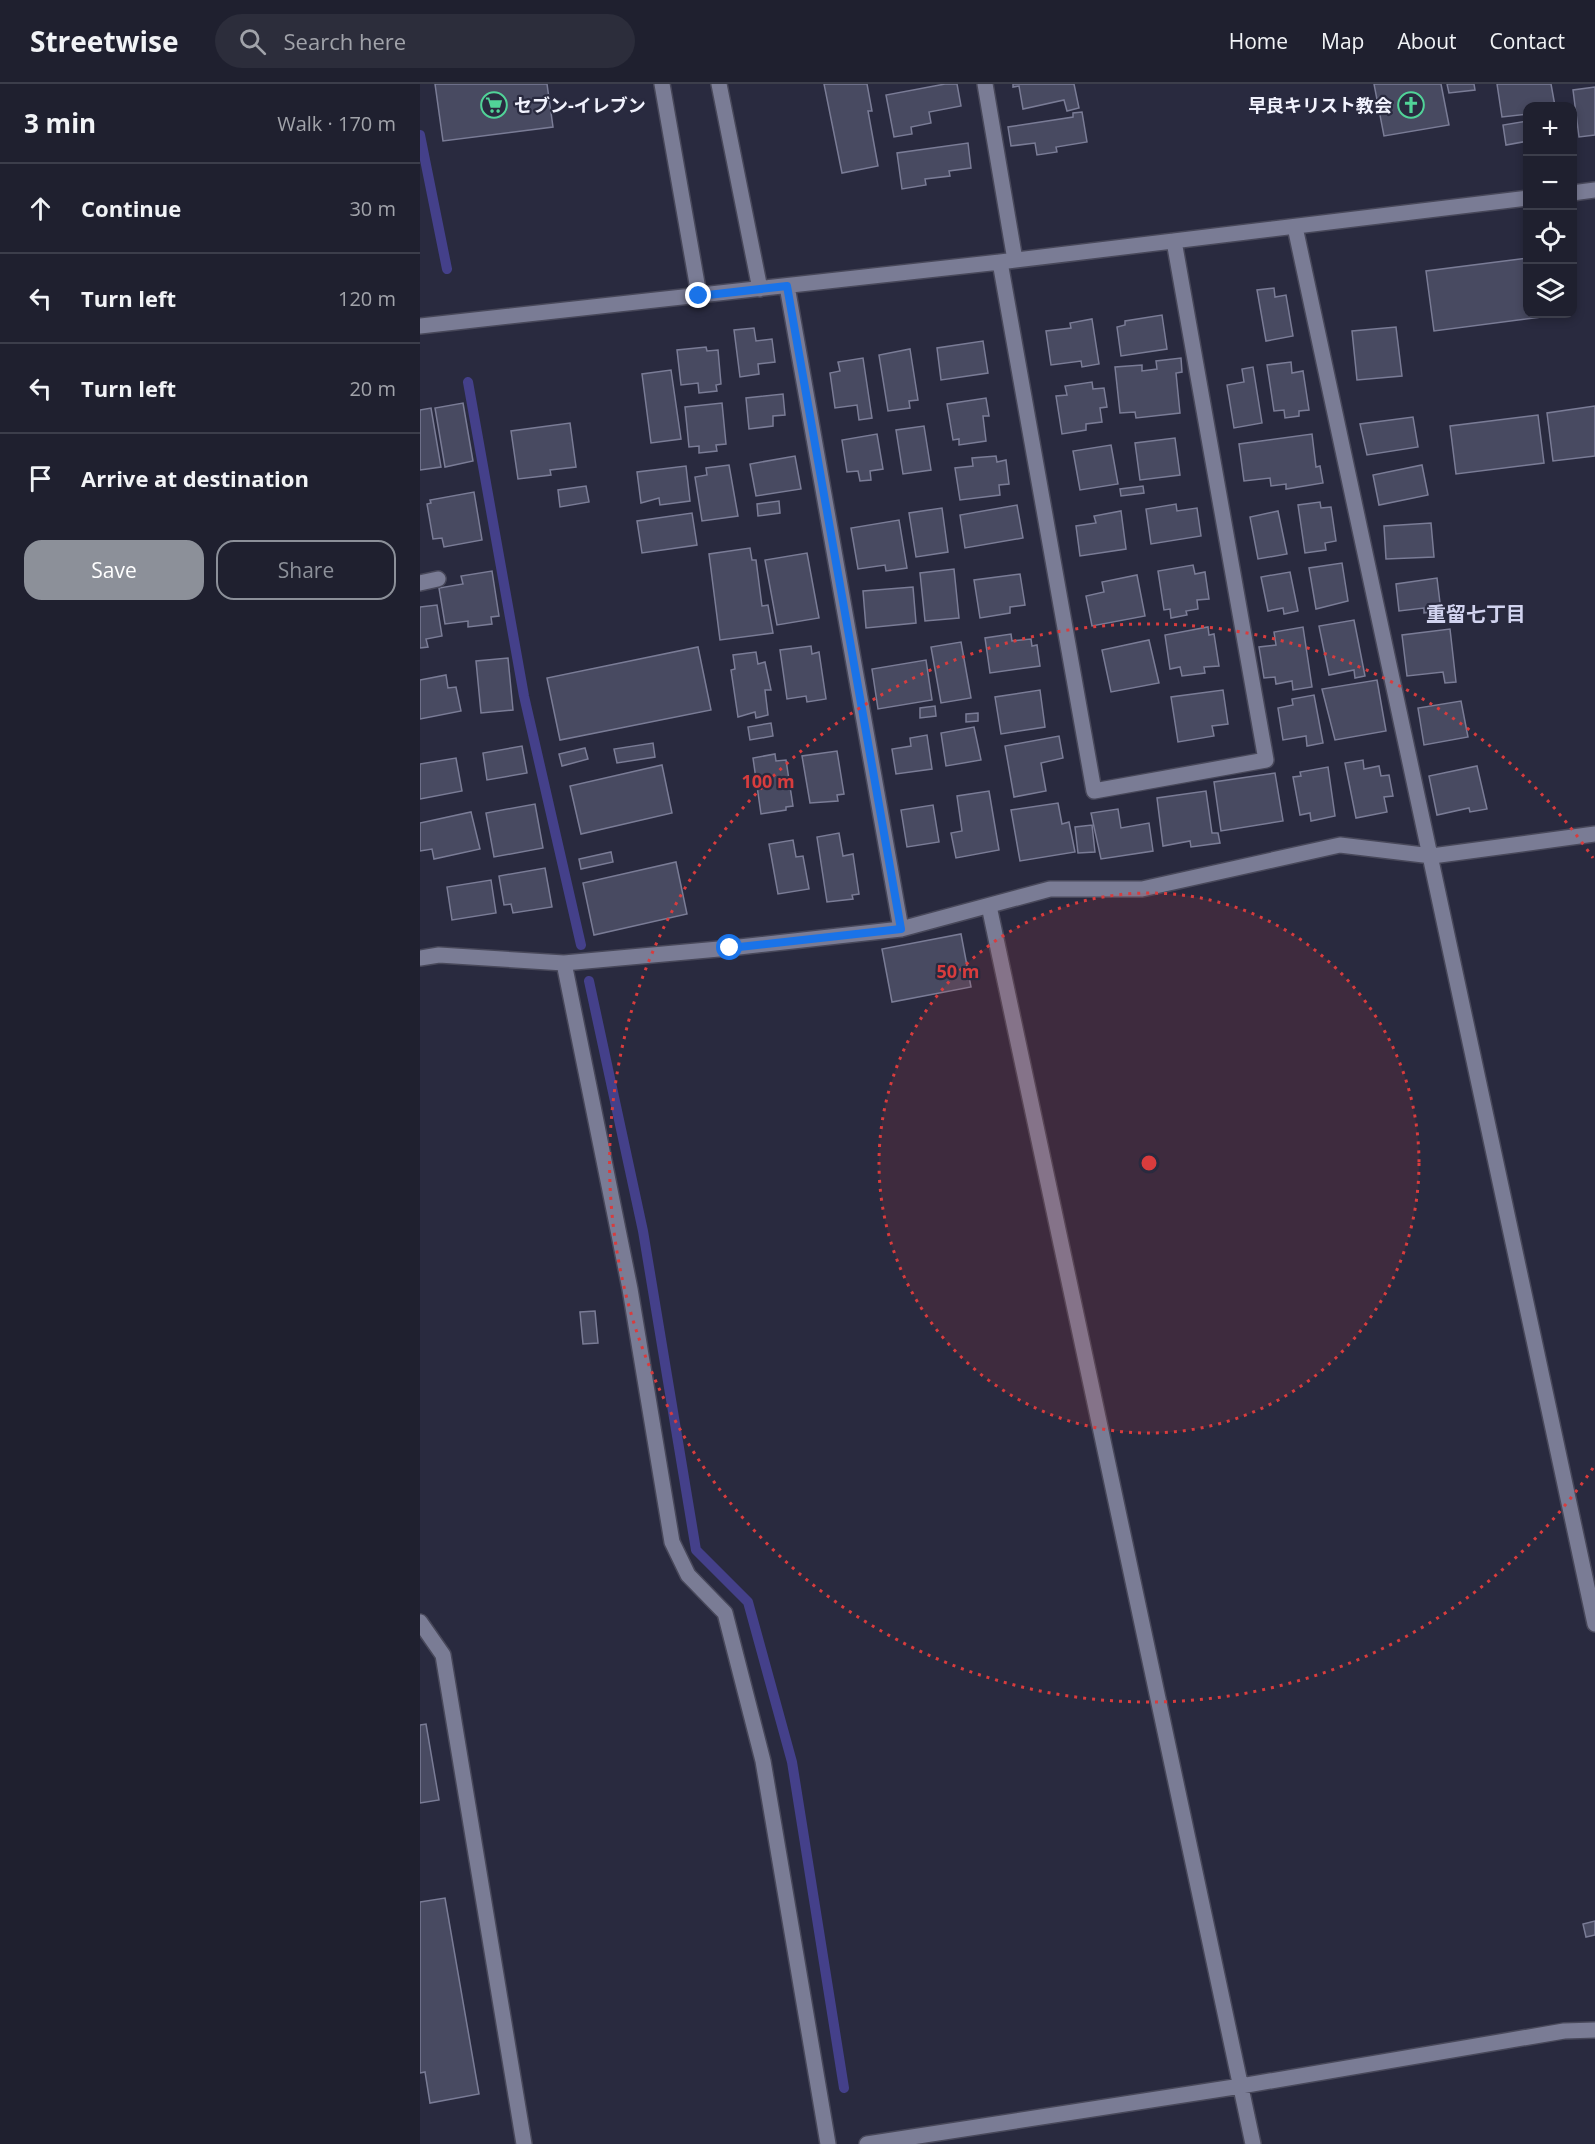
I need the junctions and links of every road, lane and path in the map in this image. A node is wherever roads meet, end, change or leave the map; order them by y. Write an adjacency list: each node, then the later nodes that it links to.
1 (662, 84): 12 (street)
2 (719, 84): 11 (street)
3 (985, 84): 9 (street)
4 (1595, 190): 5 (street)
5 (1577, 192)
6 (1523, 198): 7 (street)
7 (1295, 227): 8 (street); 17 (street)
8 (1174, 241): 9 (street); 9 (street)
9 (1008, 261): 10 (street)
10 (787, 286): 11 (street); 19 (street)
11 (760, 289): 12 (street)
12 (699, 296): 13 (street)
13 (420, 326)
14 (438, 579): 15 (street)
15 (420, 583)
16 (1595, 834): 17 (street)
17 (1432, 856): 18 (street); 23 (street)
18 (989, 906): 19 (street); 27 (street)
19 (901, 929): 21 (street)
20 (420, 957): 21 (street)
21 (564, 963): 29 (street)
22 (1595, 1544): 23 (street)
23 (1579, 1547): 25 (street)
24 (420, 1622): 28 (street)
25 (1595, 1624)
26 (1595, 2030): 27 (street)
27 (1241, 2086): 30 (street); 31 (street)
28 (524, 2144)
29 (828, 2144)
30 (867, 2144)
31 (1253, 2144)

